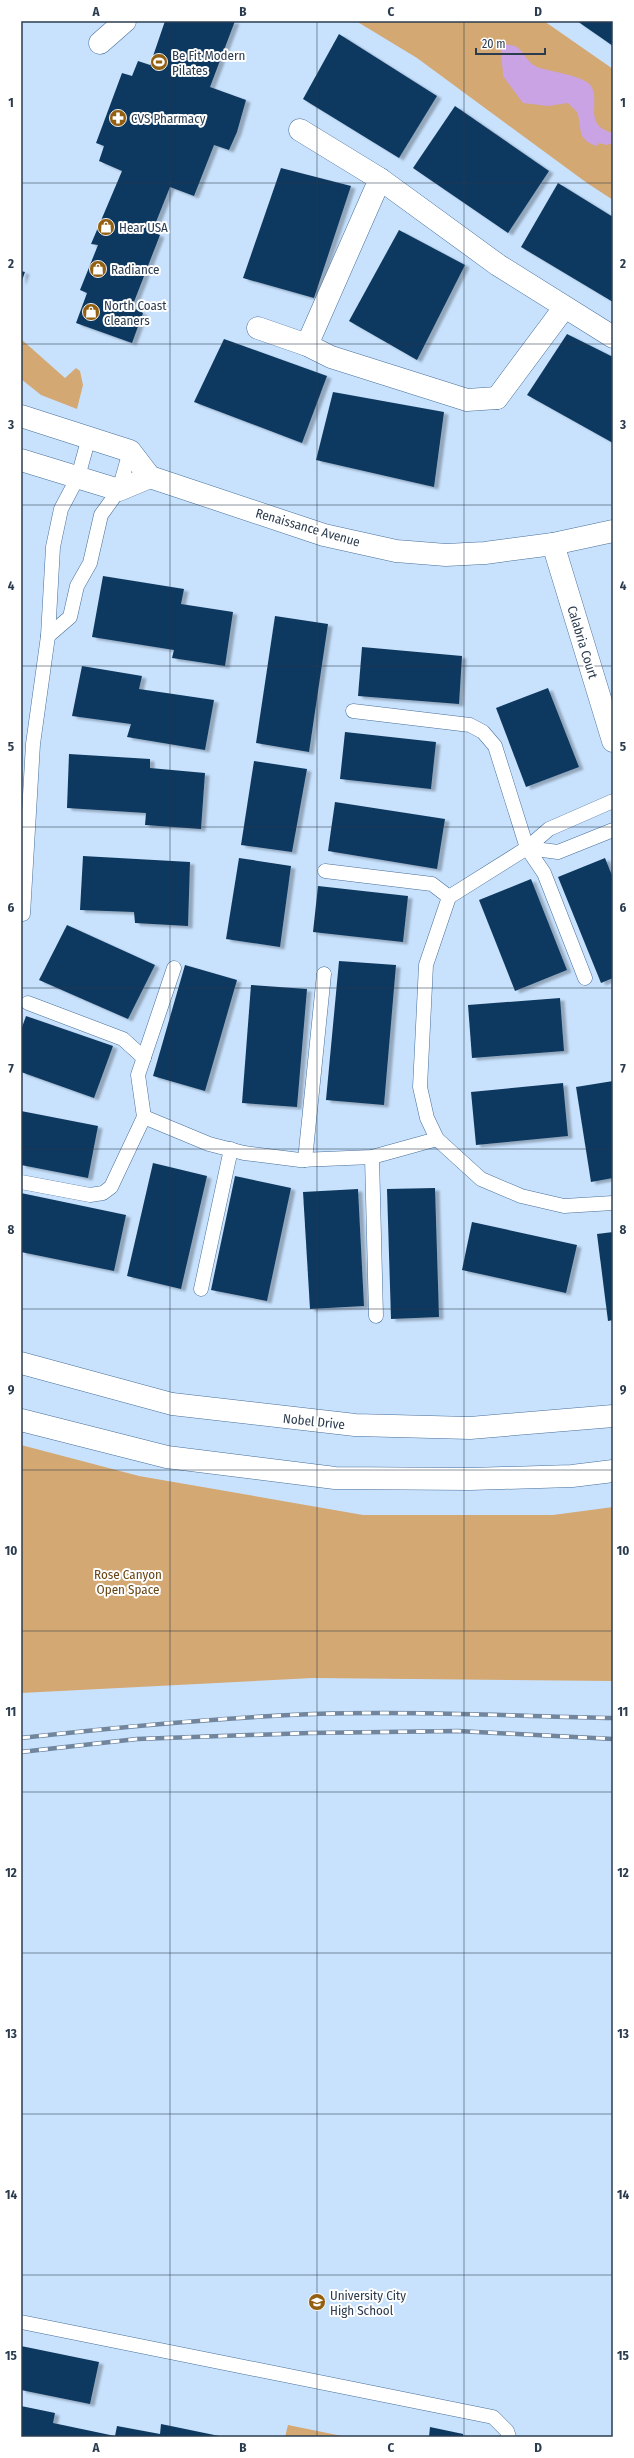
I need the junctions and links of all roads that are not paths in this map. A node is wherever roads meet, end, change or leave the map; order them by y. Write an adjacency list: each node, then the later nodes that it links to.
1 (125, 21): 2 (street)
2 (100, 43)
3 (300, 130): 4 (street)
4 (380, 179): 5 (street); 8 (street)
5 (564, 308): 7 (street); 8 (street)
6 (258, 328): 8 (street)
7 (613, 337)
8 (307, 345)
9 (21, 416): 10 (street)
10 (89, 437): 11 (street); 13 (lane)
11 (130, 451): 14 (street); 15 (lane)
12 (21, 460): 13 (street)
13 (78, 477): 15 (street); 18 (lane)
14 (150, 477): 15 (street); 17 (street, Renaissance Avenue)
15 (119, 490): 18 (lane)
16 (613, 531): 17 (street, Renaissance Avenue)
17 (553, 544): 20 (street, Calabria Court)
18 (48, 636): 26 (lane)
19 (353, 711): 23 (lane)
20 (613, 740)
21 (613, 801): 23 (lane)
22 (613, 830): 23 (lane)
23 (527, 848): 25 (lane); 29 (lane)
24 (325, 871): 25 (lane)
25 (449, 897): 33 (lane)
26 (23, 914)
27 (174, 968): 31 (lane)
28 (324, 974): 36 (lane)
29 (585, 978)
30 (28, 1003): 31 (lane)
31 (144, 1058): 32 (lane)
32 (144, 1117): 34 (lane); 37 (lane)
33 (437, 1139): 35 (lane); 38 (lane)
34 (231, 1149): 36 (lane); 39 (lane)
35 (372, 1157): 36 (lane); 40 (lane)
36 (305, 1160)
37 (21, 1182)
38 (613, 1204)
39 (201, 1289)
40 (376, 1316)
41 (21, 1363): 42 (street, Nobel Drive)
42 (613, 1416)
43 (21, 1420): 44 (street)
44 (613, 1471)
45 (21, 2322): 46 (lane)
46 (509, 2437)

